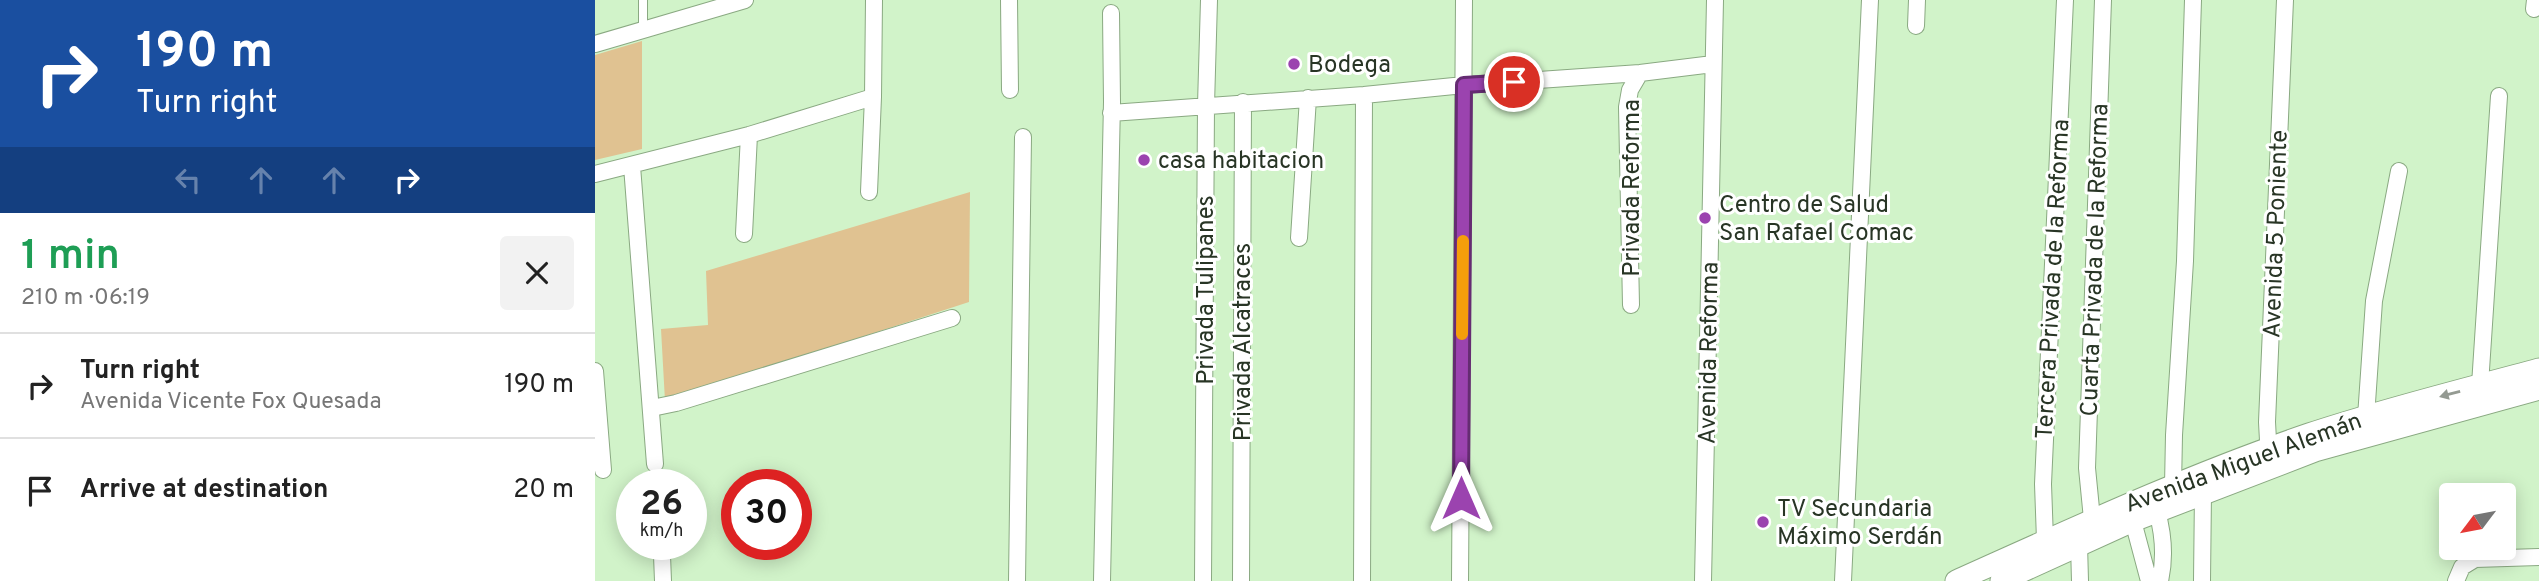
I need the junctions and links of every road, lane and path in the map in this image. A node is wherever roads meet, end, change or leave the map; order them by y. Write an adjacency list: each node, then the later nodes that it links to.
1 (643, 0): 16 (lane)
2 (745, 0): 16 (street)
3 (874, 0): 24 (street)
4 (1009, 0): 21 (street)
5 (1209, 0): 27 (street, Privada Tulipanes)
6 (1464, 0): 20 (street)
7 (1715, 0): 18 (street, Avenida Reforma)
8 (1870, 0): 67 (street)
9 (1917, 0): 15 (street)
10 (2065, 0): 55 (street, Tercera Privada de la Reforma)
11 (2102, 0): 52 (street, Cuarta Privada de la Reforma)
12 (2193, 0): 49 (street)
13 (2285, 0): 46 (street, Avenida 5 Poniente)
14 (1111, 13): 28 (street)
15 (1916, 26)
16 (643, 30): 17 (street)
17 (595, 44)
18 (1713, 64): 19 (street); 66 (street, Avenida Reforma)
19 (1640, 73): 20 (street); 37 (street, Privada Reforma)
20 (1464, 85): 22 (street); 65 (street)
21 (1010, 90)
22 (1364, 95): 25 (street); 64 (street)
23 (2499, 96): 41 (street)
24 (873, 97): 29 (street); 34 (street)
25 (1308, 98): 26 (street); 36 (street)
26 (1243, 102): 27 (street); 63 (street, Privada Alcatraces)
27 (1206, 105): 28 (street); 62 (street, Privada Tulipanes)
28 (1111, 113): 61 (street)
29 (749, 135): 31 (street); 35 (street)
30 (1023, 137): 60 (street)
31 (632, 166): 33 (street); 43 (street)
32 (2399, 171): 44 (street)
33 (595, 174)
34 (869, 192)
35 (744, 234)
36 (1299, 238)
37 (1631, 305)
38 (952, 318): 43 (street)
39 (2539, 369): 41 (main road, Avenida Miguel Alemán)
40 (595, 371): 45 (street)
41 (2480, 385): 44 (main road, Avenida Miguel Alemán, one-way to 44)
42 (2539, 389): 46 (main road, Avenida Miguel Alemán)
43 (652, 408): 47 (street)
44 (2366, 417): 46 (main road, Avenida Miguel Alemán)
45 (597, 424): 48 (street)
46 (2269, 458): 49 (main road, Avenida Miguel Alemán); 50 (main road, Avenida Miguel Alemán)
47 (655, 464)
48 (603, 470)
49 (2173, 486): 52 (main road, Avenida Miguel Alemán)
50 (2203, 492): 51 (main road, Avenida Miguel Alemán); 72 (street)
51 (2157, 511): 53 (main road, Avenida Miguel Alemán); 71 (street)
52 (2092, 519): 55 (main road, Avenida Miguel Alemán)
53 (2133, 520): 54 (main road, Avenida Miguel Alemán); 70 (street)
54 (2079, 544): 55 (main road, Avenida Miguel Alemán); 69 (street)
55 (2049, 549): 58 (main road, Avenida Miguel Alemán)
56 (2539, 557): 73 (street)
57 (662, 560): 59 (street)
58 (1998, 576): 68 (main road, Avenida Miguel Alemán)
59 (663, 581)
60 (1017, 581)
61 (1102, 581)
62 (1203, 581)
63 (1241, 581)
64 (1363, 581)
65 (1460, 581)
66 (1703, 581)
67 (1843, 581)
68 (1956, 581)
69 (2080, 581)
70 (2149, 581)
71 (2161, 581)
72 (2202, 581)
73 (2456, 581)

